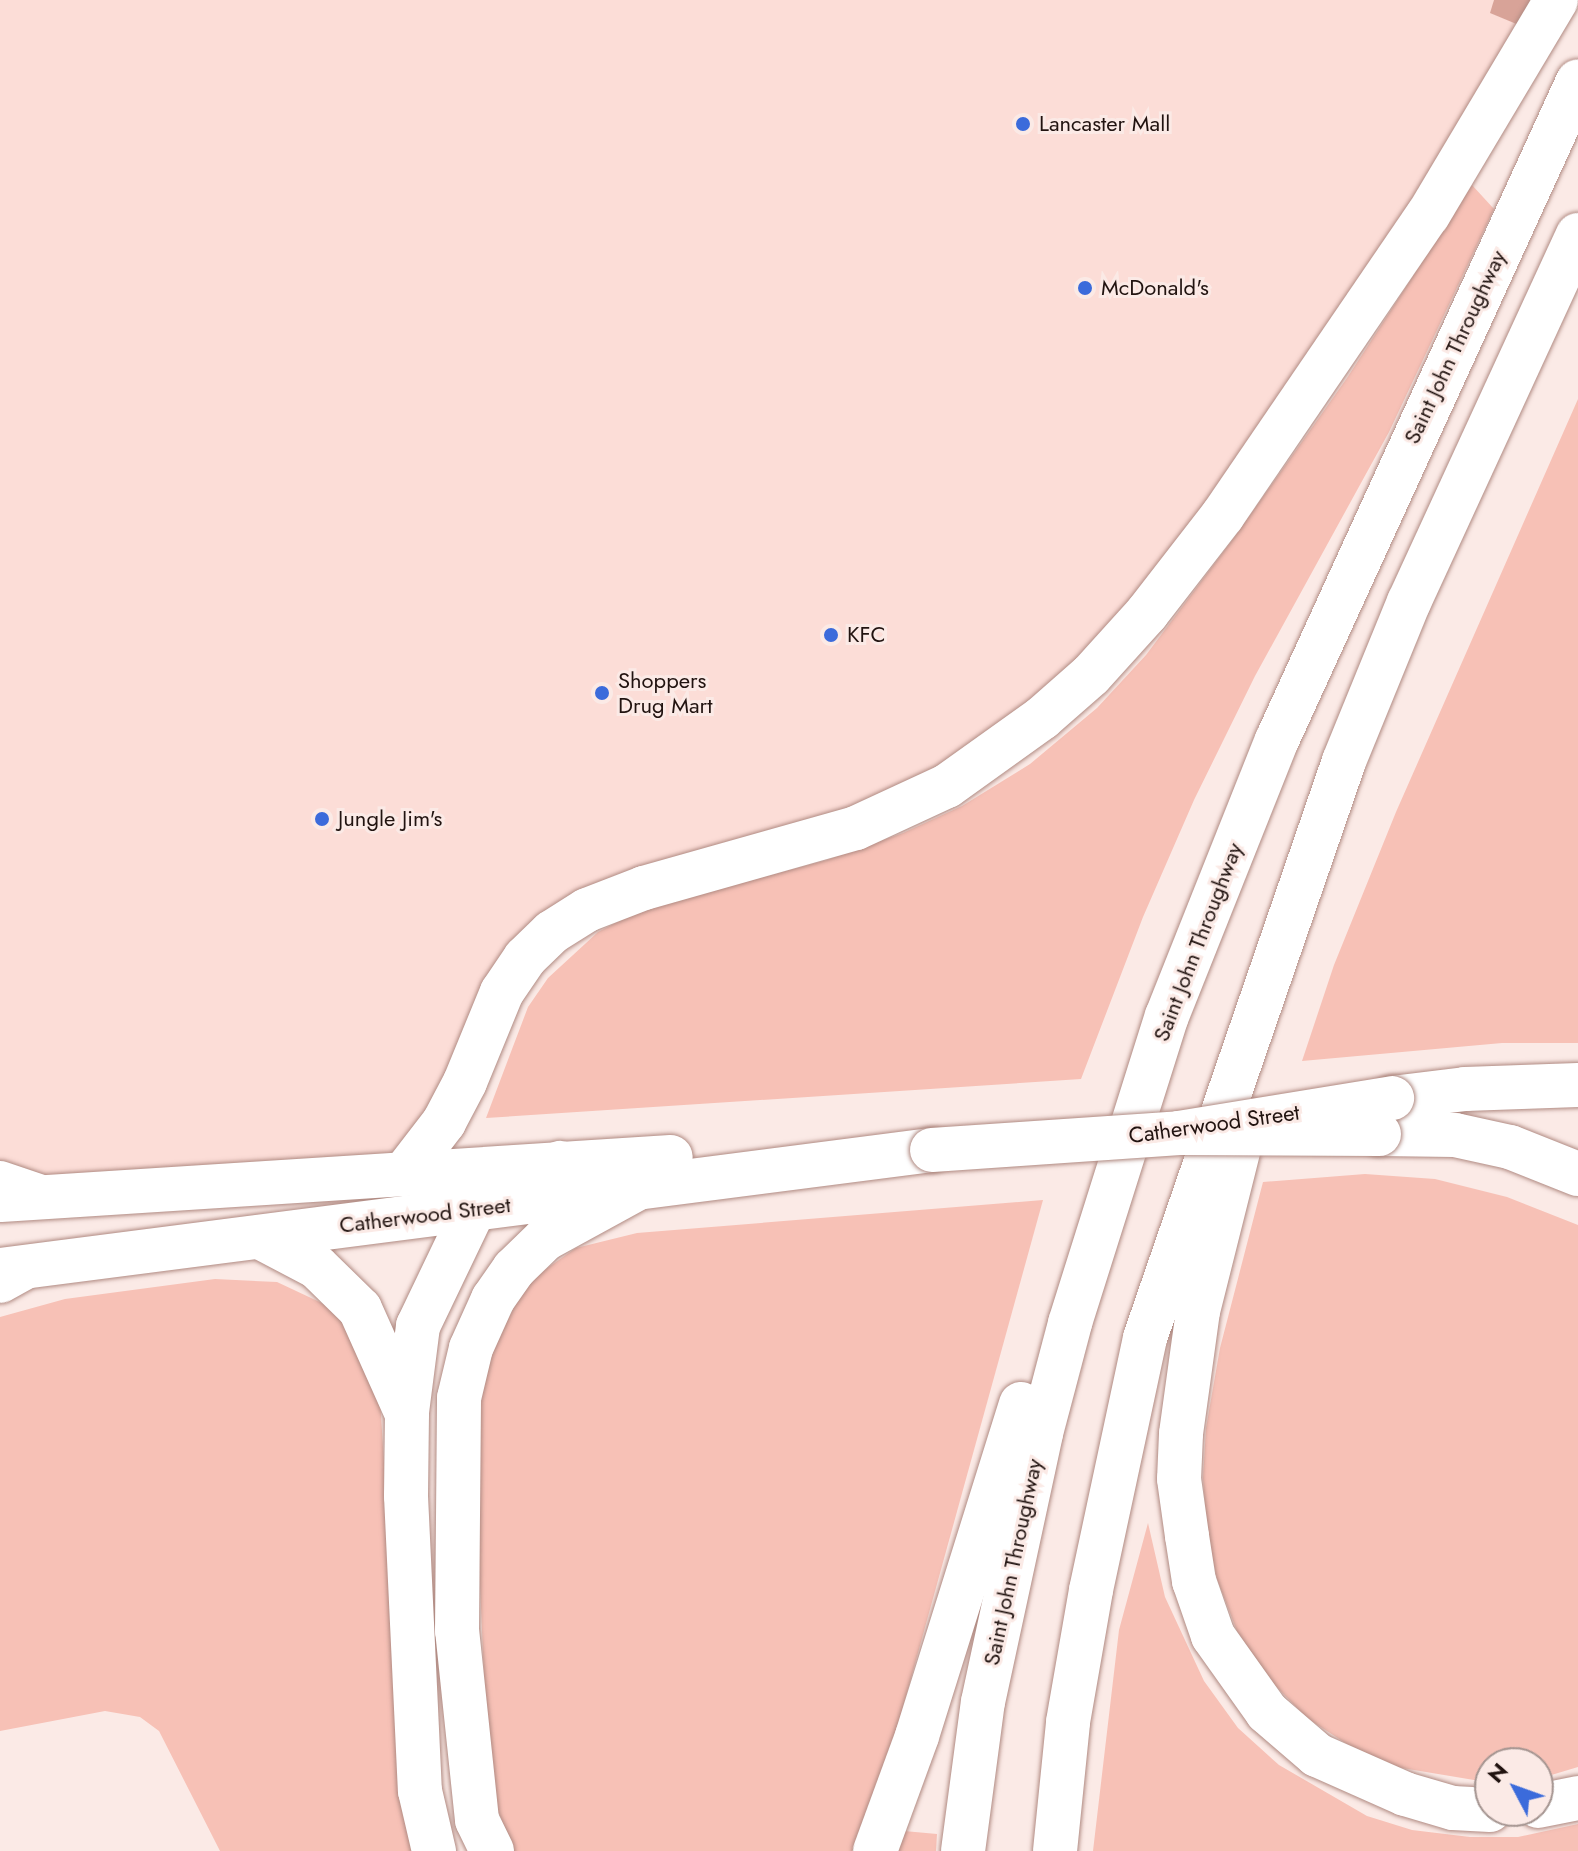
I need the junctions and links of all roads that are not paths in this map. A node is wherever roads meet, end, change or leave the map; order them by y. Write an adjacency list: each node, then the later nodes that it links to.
1 (1556, 0): 10 (main road)
2 (1578, 81): 5 (main road, Saint John Throughway)
3 (1578, 235): 4 (main road)
4 (1302, 883): 21 (main road); 26 (main road)
5 (1167, 1016): 24 (main road); 25 (main road, Saint John Throughway)
6 (1578, 1085): 7 (main road)
7 (1385, 1116): 8 (main road, Catherwood Street, bridge); 11 (main road)
8 (849, 1159): 9 (main road, Catherwood Street); 13 (main road, Catherwood Street)
9 (560, 1163): 10 (main road, Catherwood Street); 15 (main road)
10 (404, 1174): 14 (main road, Catherwood Street)
11 (1578, 1174)
12 (0, 1183): 14 (main road)
13 (642, 1186): 15 (main road, Catherwood Street); 23 (main road)
14 (20, 1199)
15 (474, 1209): 16 (main road, Catherwood Street); 18 (main road)
16 (260, 1237): 17 (main road, Catherwood Street); 18 (main road)
17 (8, 1273)
18 (407, 1414): 22 (main road)
19 (1578, 1798): 20 (main road)
20 (1554, 1803)
21 (1474, 1809)
22 (434, 1851)
23 (492, 1851)
24 (875, 1851)
25 (963, 1851)
26 (1055, 1851)

